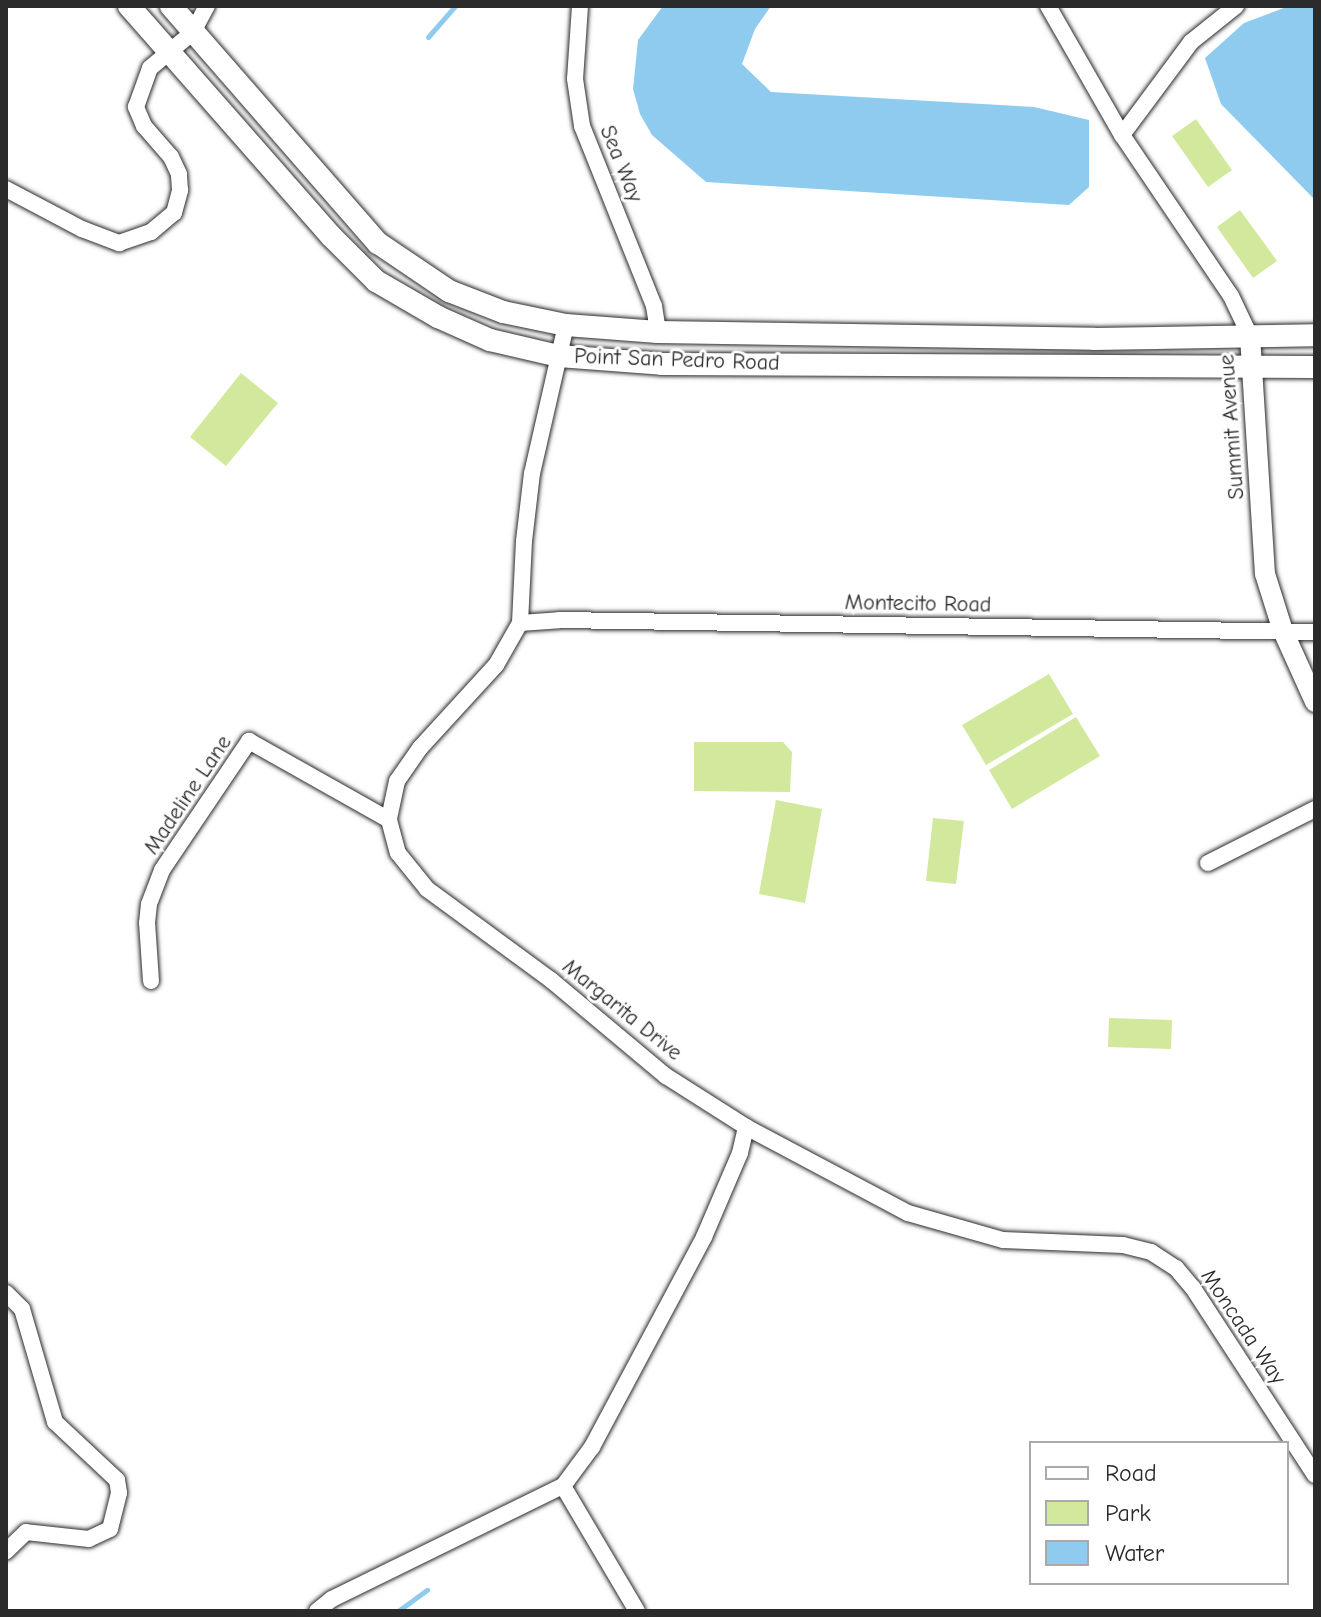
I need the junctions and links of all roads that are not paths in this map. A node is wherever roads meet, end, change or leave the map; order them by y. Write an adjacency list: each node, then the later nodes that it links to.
1 (129, 6): 8 (main road, Point San Pedro Road)
2 (171, 6): 7 (main road, Point San Pedro Road)
3 (207, 6): 7 (street)
4 (580, 6): 12 (street, Sea Way)
5 (1048, 6): 9 (street, Summit Avenue)
6 (1236, 6): 9 (street)
7 (193, 32): 8 (street); 11 (main road, Point San Pedro Road)
8 (169, 52): 10 (street); 15 (main road, Point San Pedro Road)
9 (1122, 135): 14 (street, Summit Avenue)
10 (6, 189)
11 (566, 325): 12 (main road, Point San Pedro Road); 15 (street)
12 (658, 332): 14 (main road, Point San Pedro Road)
13 (1315, 335): 14 (main road, Point San Pedro Road)
14 (1250, 336): 16 (street, Summit Avenue)
15 (559, 356): 16 (main road, Point San Pedro Road); 18 (street)
16 (1254, 367): 17 (main road, Point San Pedro Road); 19 (street, Summit Avenue)
17 (1315, 367)
18 (520, 623): 19 (street, Montecito Road); 23 (street)
19 (1283, 631): 20 (street, Montecito Road); 21 (street, Summit Avenue)
20 (1315, 632)
21 (1315, 702)
22 (1315, 809): 24 (street)
23 (389, 820): 25 (street, Madeline Lane); 26 (street, Margarita Drive)
24 (1208, 863)
25 (151, 981)
26 (746, 1127): 28 (street, Moncada Way); 29 (street)
27 (6, 1293): 30 (street)
28 (1315, 1475)
29 (563, 1486): 31 (street); 32 (street)
30 (6, 1551)
31 (317, 1611)
32 (637, 1611)

